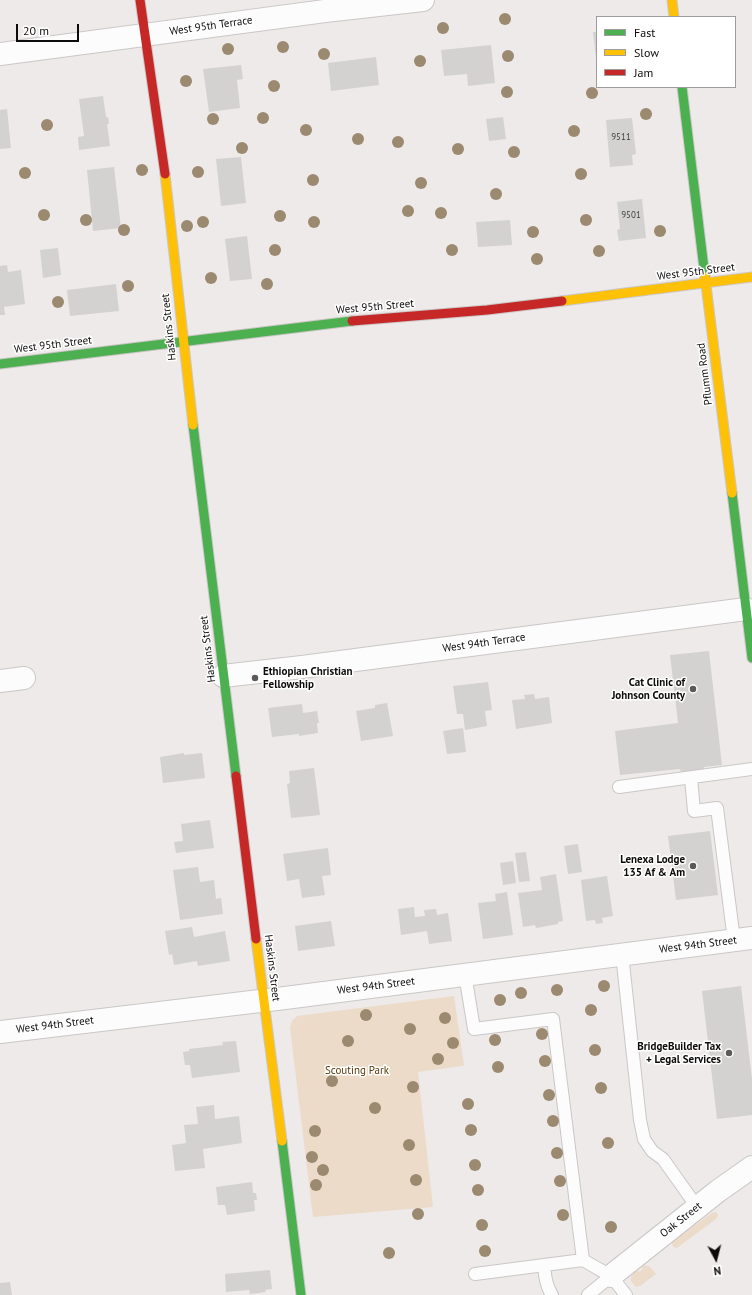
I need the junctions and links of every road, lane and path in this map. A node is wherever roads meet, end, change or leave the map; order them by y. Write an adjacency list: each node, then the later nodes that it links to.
1 (140, 0): 5 (main road, Haskins Street)
2 (423, 0): 5 (street, West 95th Terrace)
3 (672, 0): 4 (main road)
4 (674, 16)
5 (145, 35): 6 (street, West 95th Terrace); 10 (main road, Haskins Street)
6 (0, 54)
7 (682, 88): 9 (main road, Pflumm Road)
8 (752, 277): 9 (main road, West 95th Street)
9 (706, 283): 10 (main road, West 95th Street); 12 (main road, Pflumm Road)
10 (183, 341): 11 (main road, West 95th Street); 14 (main road, Haskins Street)
11 (0, 364)
12 (746, 609): 13 (main road, Pflumm Road); 14 (street, West 94th Terrace)
13 (752, 651)
14 (223, 676): 23 (main road, Haskins Street)
15 (24, 678): 16 (street)
16 (0, 681)
17 (752, 769): 18 (lane)
18 (691, 778): 19 (lane); 20 (lane)
19 (619, 787)
20 (743, 939): 21 (street, West 94th Street)
21 (622, 954): 22 (street, West 94th Street); 26 (lane)
22 (465, 974): 23 (street, West 94th Street); 27 (lane)
23 (264, 1000): 24 (street, West 94th Street); 31 (main road, Haskins Street)
24 (0, 1032)
25 (752, 1166): 26 (street, Oak Street)
26 (697, 1207): 30 (street, Oak Street)
27 (582, 1260): 28 (lane); 30 (lane)
28 (544, 1265): 29 (lane); 32 (lane)
29 (475, 1274)
30 (611, 1276): 33 (lane); 34 (lane)
31 (301, 1295)
32 (552, 1295)
33 (588, 1295)
34 (626, 1295)

